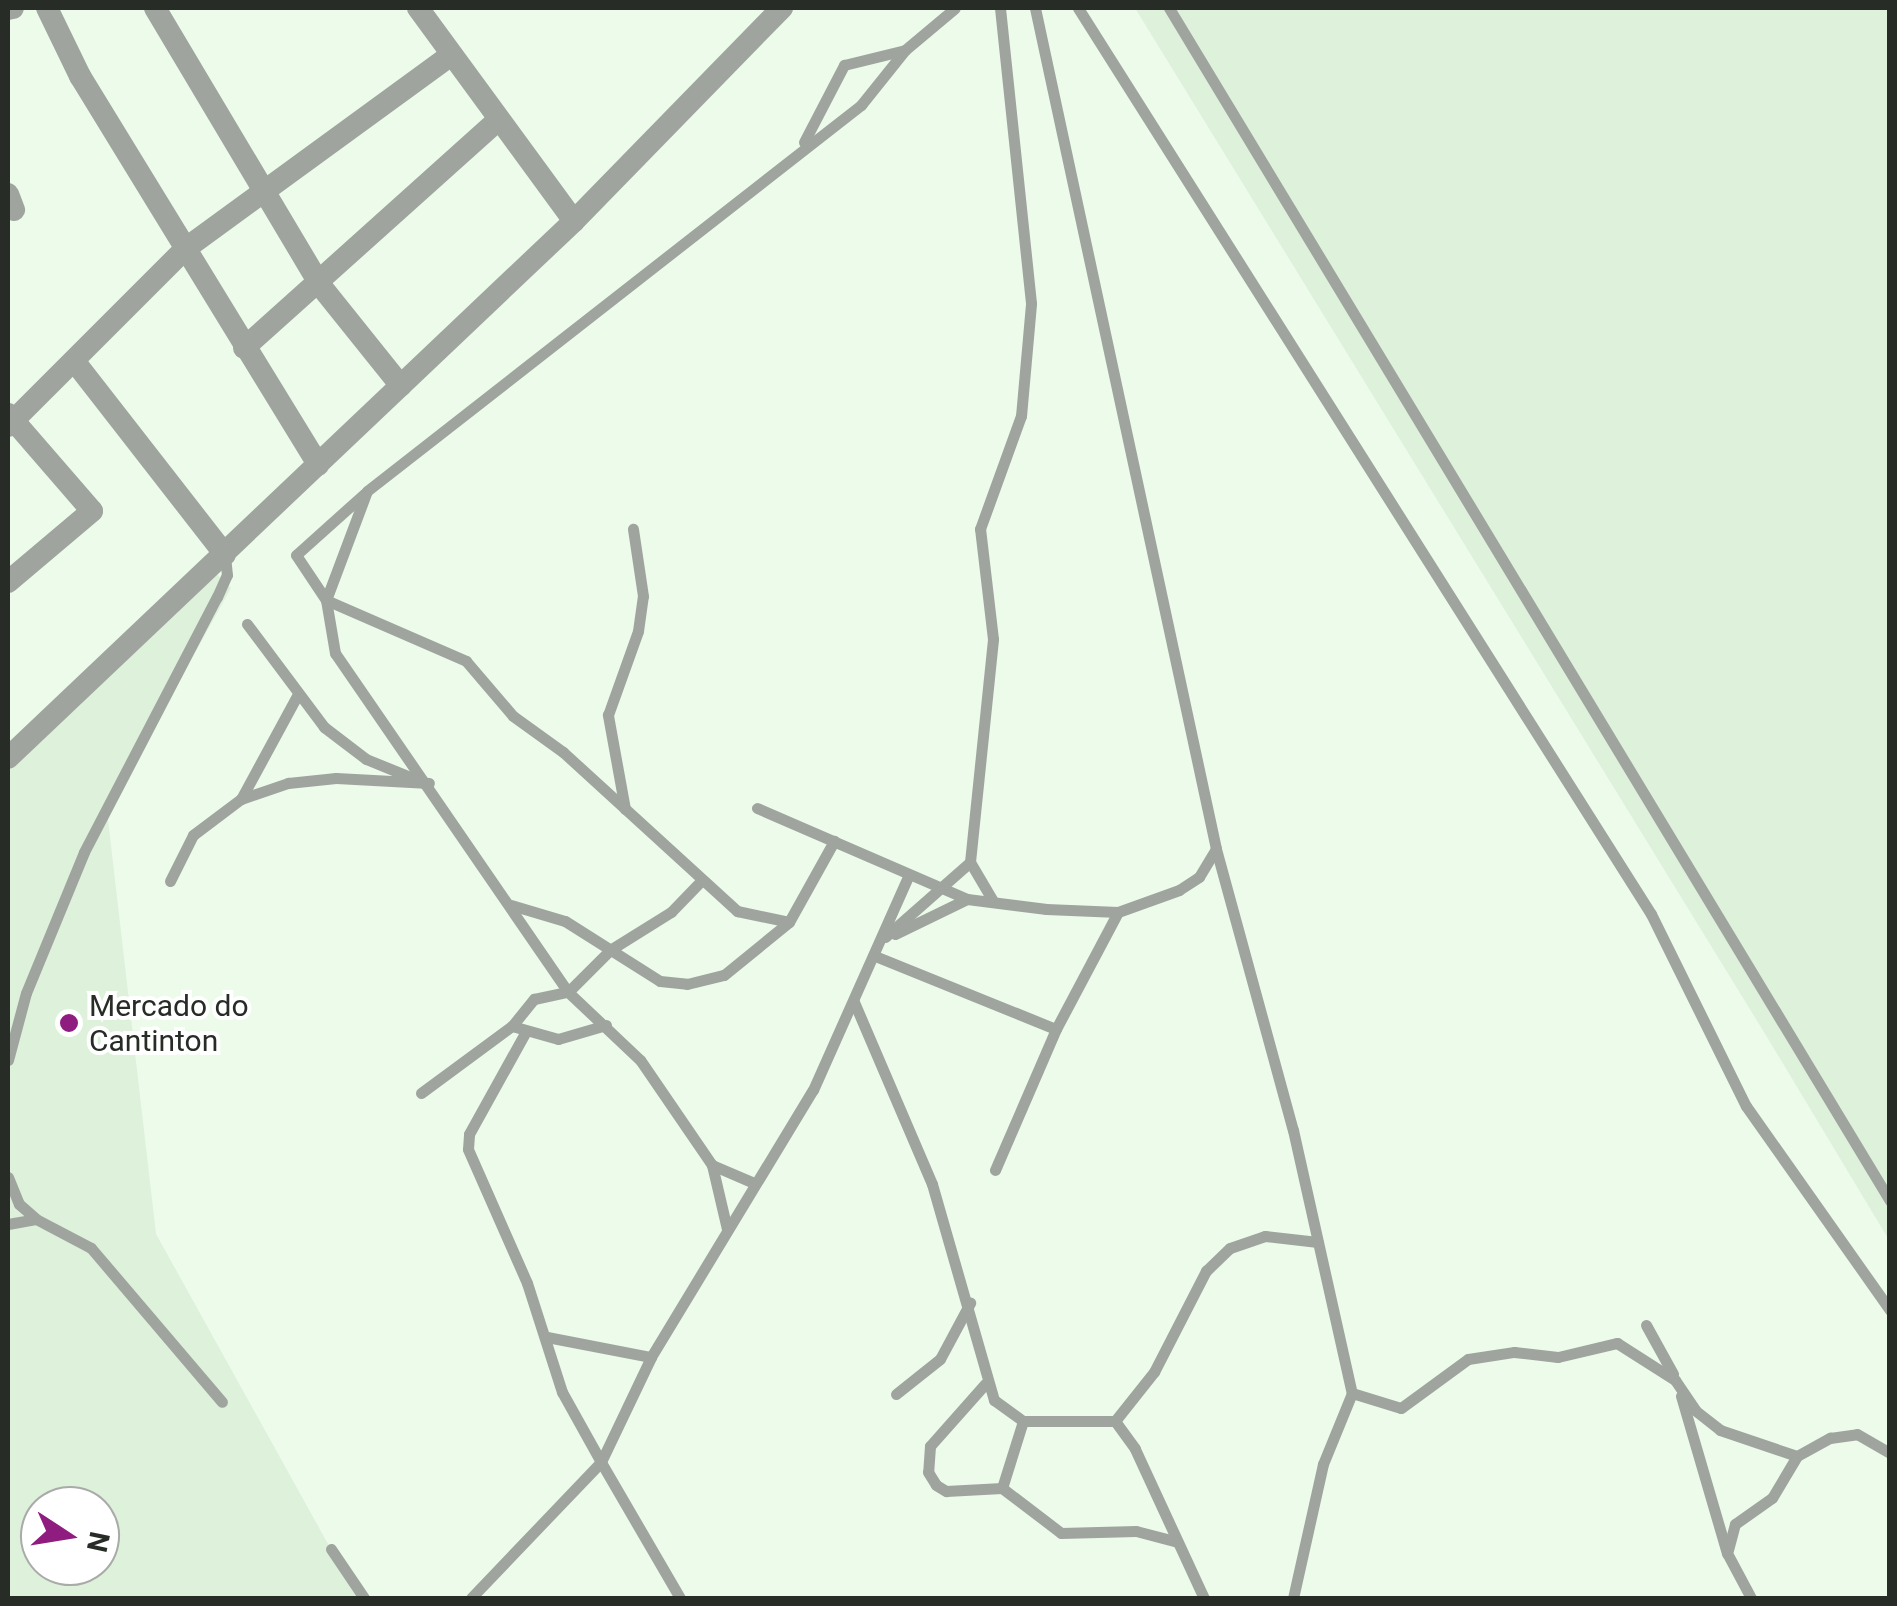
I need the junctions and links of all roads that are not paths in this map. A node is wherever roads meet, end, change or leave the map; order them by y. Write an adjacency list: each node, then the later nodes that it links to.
1 (47, 8): 16 (street)
2 (155, 8): 14 (street)
3 (418, 8): 11 (street)
4 (782, 8): 15 (street)
5 (955, 8): 10 (lane)
6 (1000, 8): 39 (lane)
7 (1035, 8): 38 (lane)
8 (1078, 8): 70 (lane)
9 (1170, 8): 64 (lane)
10 (905, 50): 13 (lane); 13 (lane)
11 (450, 56): 12 (street); 14 (street)
12 (496, 122): 15 (street); 17 (street)
13 (802, 146): 23 (lane)
14 (263, 194): 16 (street); 17 (street)
15 (574, 221): 20 (street)
16 (185, 249): 18 (street); 19 (street)
17 (320, 285): 18 (street); 20 (street)
18 (244, 348): 22 (street)
19 (75, 362): 21 (street); 27 (street)
20 (402, 386): 22 (street)
21 (10, 421): 28 (street)
22 (318, 465): 27 (street)
23 (368, 491): 25 (lane); 26 (lane)
24 (633, 528): 35 (lane)
25 (319, 533): 26 (lane); 29 (lane)
26 (345, 544): 29 (lane)
27 (225, 556): 32 (street); 58 (lane)
28 (8, 582)
29 (326, 600): 33 (lane); 35 (lane)
30 (247, 624): 31 (lane)
31 (297, 696): 33 (lane); 34 (lane)
32 (8, 758)
33 (428, 783): 34 (lane); 46 (lane)
34 (241, 800): 42 (lane)
35 (625, 808): 41 (lane)
36 (757, 808): 37 (lane)
37 (834, 841): 40 (lane); 48 (lane)
38 (1216, 849): 47 (lane); 68 (lane)
39 (970, 862): 43 (lane); 45 (lane)
40 (909, 874): 43 (lane); 49 (lane)
41 (702, 880): 48 (lane); 50 (lane)
42 (170, 882)
43 (941, 888): 44 (lane); 49 (lane)
44 (967, 898): 45 (lane); 49 (lane)
45 (993, 901): 47 (lane)
46 (511, 905): 50 (lane); 52 (lane)
47 (1118, 912): 56 (lane)
48 (789, 922): 50 (lane)
49 (882, 940): 51 (lane)
50 (610, 950): 52 (lane)
51 (875, 956): 53 (lane); 56 (lane)
52 (568, 992): 54 (lane); 55 (lane)
53 (854, 1002): 63 (lane); 69 (lane)
54 (512, 1026): 57 (lane); 59 (lane)
55 (606, 1026): 57 (lane); 60 (lane)
56 (1056, 1029): 61 (lane)
57 (526, 1031): 72 (lane)
58 (8, 1060)
59 (422, 1093)
60 (712, 1165): 63 (lane); 67 (lane)
61 (995, 1170)
62 (8, 1177): 65 (lane)
63 (754, 1183): 67 (lane)
64 (1890, 1201)
65 (36, 1219): 66 (lane); 78 (lane)
66 (8, 1224)
67 (727, 1229): 73 (lane)
68 (1318, 1242): 76 (lane); 80 (lane)
69 (970, 1303): 75 (lane); 77 (lane)
70 (1890, 1310)
71 (1646, 1325): 74 (lane)
72 (547, 1336): 73 (lane); 83 (lane)
73 (651, 1357): 83 (lane)
74 (1676, 1380): 76 (lane); 82 (lane); 87 (lane)
75 (985, 1384): 79 (lane); 84 (lane)
76 (1352, 1393): 92 (lane)
77 (896, 1394)
78 (222, 1402)
79 (1023, 1421): 80 (lane); 84 (lane)
80 (1115, 1421): 85 (lane)
81 (1890, 1453): 82 (lane)
82 (1797, 1456): 87 (lane)
83 (600, 1462): 89 (lane); 90 (lane)
84 (1002, 1488): 85 (lane)
85 (1178, 1542): 91 (lane)
86 (330, 1549): 88 (lane)
87 (1727, 1554): 93 (lane)
88 (364, 1598)
89 (471, 1598)
90 (680, 1598)
91 (1204, 1598)
92 (1293, 1598)
93 (1751, 1598)

